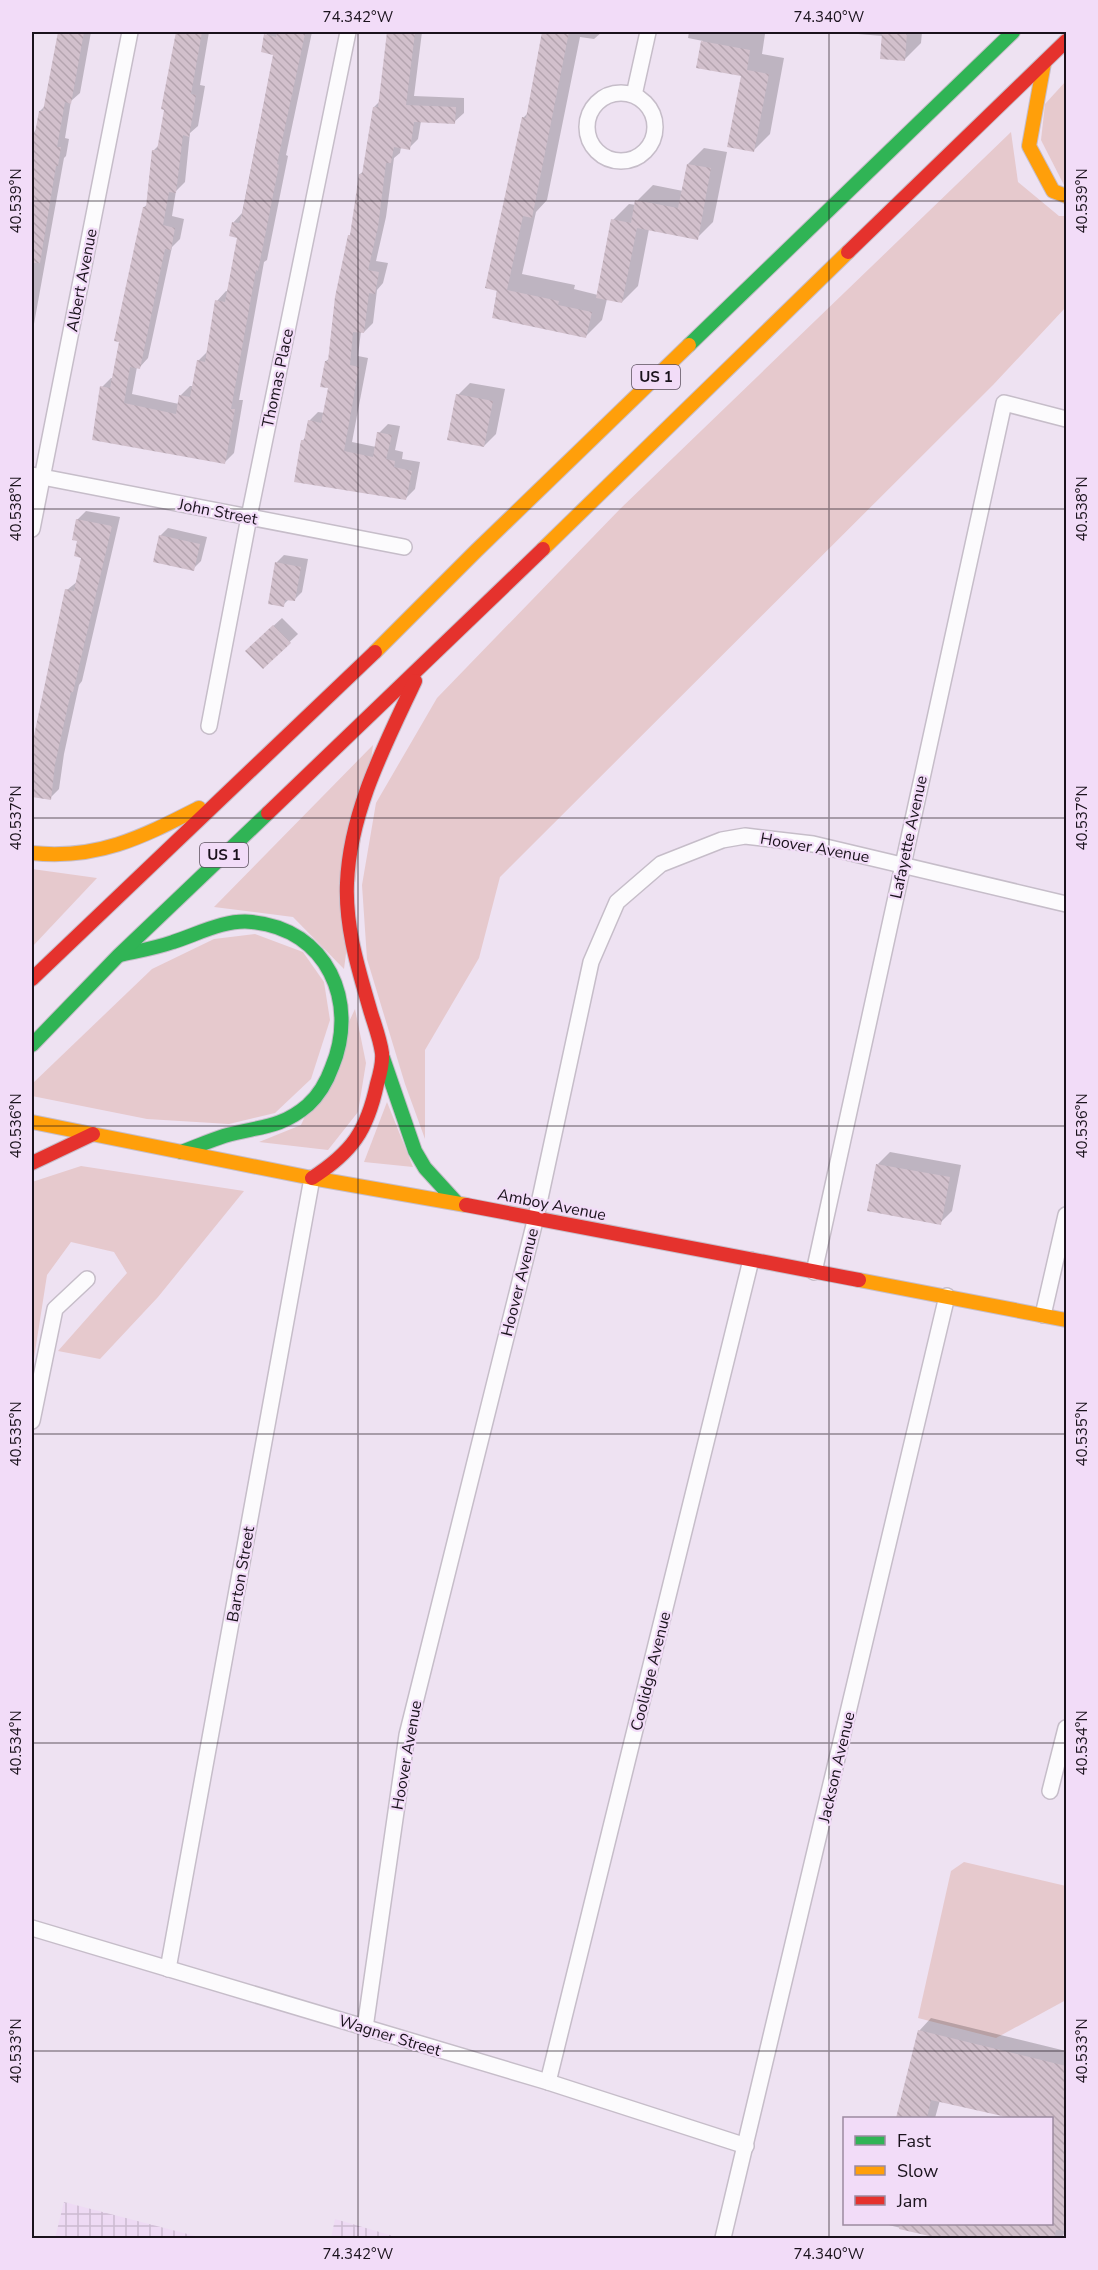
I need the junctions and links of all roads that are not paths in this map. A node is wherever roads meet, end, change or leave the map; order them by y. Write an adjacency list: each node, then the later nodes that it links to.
1 (130, 32): 10 (street, Albert Avenue)
2 (348, 32): 11 (street, Thomas Place)
3 (648, 32): 7 (street)
4 (1012, 32): 16 (main road, US 1)
5 (1066, 41): 6 (main road, US 1)
6 (1044, 63): 8 (main road); 14 (main road, US 1)
7 (634, 95): 7 (street)
8 (1066, 196)
9 (1066, 419): 18 (street, Lafayette Avenue)
10 (37, 476): 11 (street, John Street); 12 (street, Albert Avenue)
11 (249, 517): 13 (street, John Street); 15 (street, Thomas Place)
12 (32, 529)
13 (404, 547)
14 (420, 668): 20 (main road, US 1); 23 (main road)
15 (209, 726)
16 (228, 793): 17 (main road); 21 (main road, US 1)
17 (32, 853)
18 (902, 864): 19 (street, Hoover Avenue); 31 (street, Hoover Avenue); 33 (street, Lafayette Avenue)
19 (1066, 903)
20 (118, 956): 22 (main road, US 1); 26 (main road)
21 (32, 979)
22 (32, 1045)
23 (383, 1056): 28 (main road); 29 (main road)
24 (32, 1122): 25 (main road, Amboy Avenue)
25 (93, 1134): 26 (main road, Amboy Avenue); 27 (main road)
26 (181, 1152): 28 (main road, Amboy Avenue)
27 (32, 1163)
28 (312, 1178): 29 (main road, Amboy Avenue); 42 (street, Barton Street)
29 (457, 1203): 31 (main road, Amboy Avenue)
30 (1066, 1215): 36 (street)
31 (536, 1217): 32 (main road, Amboy Avenue); 43 (street, Hoover Avenue)
32 (751, 1260): 33 (main road, Amboy Avenue); 44 (street, Coolidge Avenue)
33 (814, 1272): 35 (main road, Amboy Avenue)
34 (87, 1279): 38 (street)
35 (946, 1296): 36 (main road, Amboy Avenue); 45 (street, Jackson Avenue)
36 (1043, 1315): 37 (main road, Amboy Avenue)
37 (1066, 1320)
38 (32, 1421)
39 (1066, 1728): 40 (street)
40 (1050, 1791)
41 (32, 1928): 42 (street, Wagner Street)
42 (168, 1969): 43 (street, Wagner Street)
43 (365, 2028): 44 (street, Wagner Street)
44 (548, 2082): 45 (street, Wagner Street)
45 (746, 2146): 46 (street, Jackson Avenue)
46 (723, 2238)

